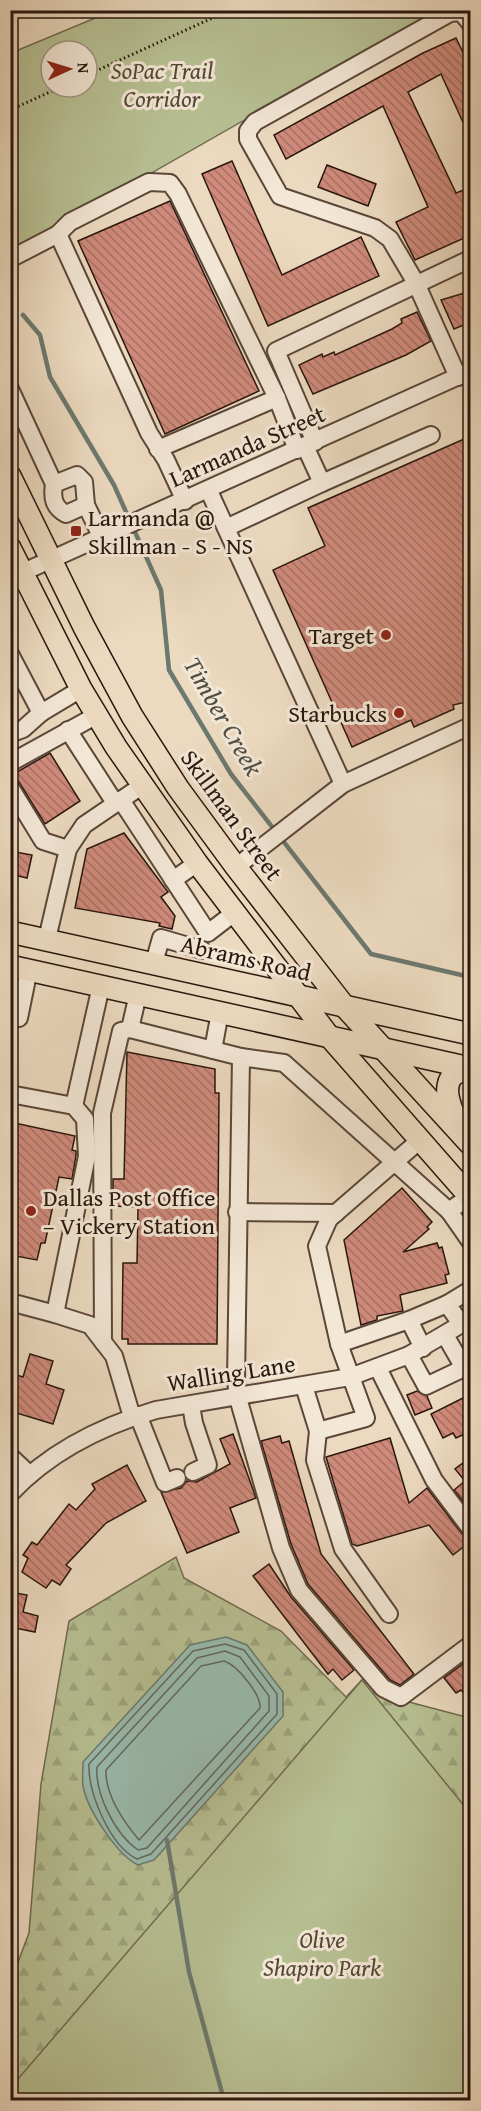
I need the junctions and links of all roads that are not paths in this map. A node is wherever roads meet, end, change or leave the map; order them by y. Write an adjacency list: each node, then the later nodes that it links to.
1 (471, 23): 5 (street)
2 (58, 234): 3 (street); 8 (street); 11 (street)
3 (10, 259)
4 (471, 259): 5 (street)
5 (416, 283): 6 (street); 10 (street)
6 (464, 374): 10 (street, Larmanda Street)
7 (10, 389): 14 (street)
8 (277, 398): 10 (street); 11 (street)
9 (431, 435): 13 (street)
10 (306, 446): 13 (street); 15 (street, Larmanda Street)
11 (158, 449): 16 (street)
12 (10, 476): 21 (main road, Skillman Street)
13 (322, 483): 18 (street)
14 (54, 484): 17 (street); 17 (street)
15 (208, 491): 16 (street, Larmanda Street); 18 (street)
16 (185, 501): 19 (street, Larmanda Street)
17 (86, 505): 19 (street)
18 (226, 528): 31 (street)
19 (98, 540): 21 (street, Larmanda Street)
20 (10, 548): 22 (main road)
21 (50, 561): 22 (street, Larmanda Street); 39 (main road, Skillman Street)
22 (16, 575): 24 (main road)
23 (10, 654): 25 (street)
24 (81, 689): 25 (street); 26 (main road)
25 (41, 713): 29 (street)
26 (97, 716): 28 (street); 32 (main road)
27 (471, 726): 31 (street)
28 (68, 730): 30 (street); 34 (street)
29 (10, 734)
30 (10, 763)
31 (343, 784): 39 (street)
32 (143, 785): 34 (street); 35 (main road)
33 (10, 787): 37 (street)
34 (118, 802): 36 (street); 37 (street)
35 (173, 830): 36 (street); 38 (main road)
36 (151, 846): 40 (street)
37 (68, 849): 44 (street)
38 (196, 863): 40 (street); 41 (main road)
39 (236, 867): 52 (main road, Skillman Street)
40 (173, 880): 43 (street)
41 (234, 913): 43 (street); 51 (main road)
42 (10, 932): 44 (main road, Abrams Road)
43 (208, 933): 45 (street)
44 (42, 938): 46 (main road, Abrams Road); 47 (main road)
45 (202, 951): 46 (street); 48 (street)
46 (154, 963): 48 (main road, Abrams Road)
47 (20, 968): 49 (main road); 54 (street)
48 (193, 973): 51 (main road, Abrams Road)
49 (101, 986): 50 (main road); 63 (street)
50 (138, 994): 53 (main road); 55 (street)
51 (298, 997): 52 (main road, Abrams Road); 57 (main road)
52 (345, 1007): 56 (main road, Abrams Road); 58 (main road, Skillman Street)
53 (220, 1012): 57 (main road); 59 (street)
54 (19, 1018)
55 (130, 1029): 59 (street); 79 (street)
56 (471, 1034)
57 (328, 1035): 58 (main road); 64 (main road)
58 (383, 1049): 61 (main road); 65 (main road, Skillman Street)
59 (213, 1050): 60 (street)
60 (241, 1057): 66 (street); 69 (street)
61 (470, 1067): 65 (main road)
62 (10, 1094): 63 (street)
63 (74, 1106): 75 (street)
64 (420, 1140): 66 (street); 67 (main road)
65 (466, 1140)
66 (397, 1162): 68 (street); 70 (street)
67 (470, 1197): 68 (street)
68 (449, 1211): 71 (street)
69 (237, 1212): 70 (street); 85 (street)
70 (336, 1213): 80 (street)
71 (471, 1241)
72 (471, 1290): 74 (street)
73 (10, 1302): 75 (street)
74 (447, 1304): 76 (street); 77 (street)
75 (55, 1314): 79 (street)
76 (409, 1320): 80 (street); 81 (street)
77 (466, 1322): 78 (street, Walling Lane)
78 (445, 1335): 81 (street, Walling Lane); 81 (street)
79 (103, 1342): 87 (street)
80 (339, 1344): 83 (street)
81 (416, 1351): 82 (street, Walling Lane)
82 (378, 1368): 83 (street, Walling Lane); 92 (street)
83 (350, 1377): 84 (street, Walling Lane); 88 (street)
84 (304, 1386): 85 (street, Walling Lane); 88 (street)
85 (238, 1398): 86 (street, Walling Lane); 94 (street)
86 (191, 1405): 87 (street, Walling Lane); 87 (street)
87 (135, 1416): 90 (street, Walling Lane)
88 (318, 1431): 93 (street)
89 (10, 1456): 90 (street)
90 (29, 1474): 91 (street, Walling Lane)
91 (10, 1494)
92 (471, 1528)
93 (389, 1614)
94 (471, 1646)

